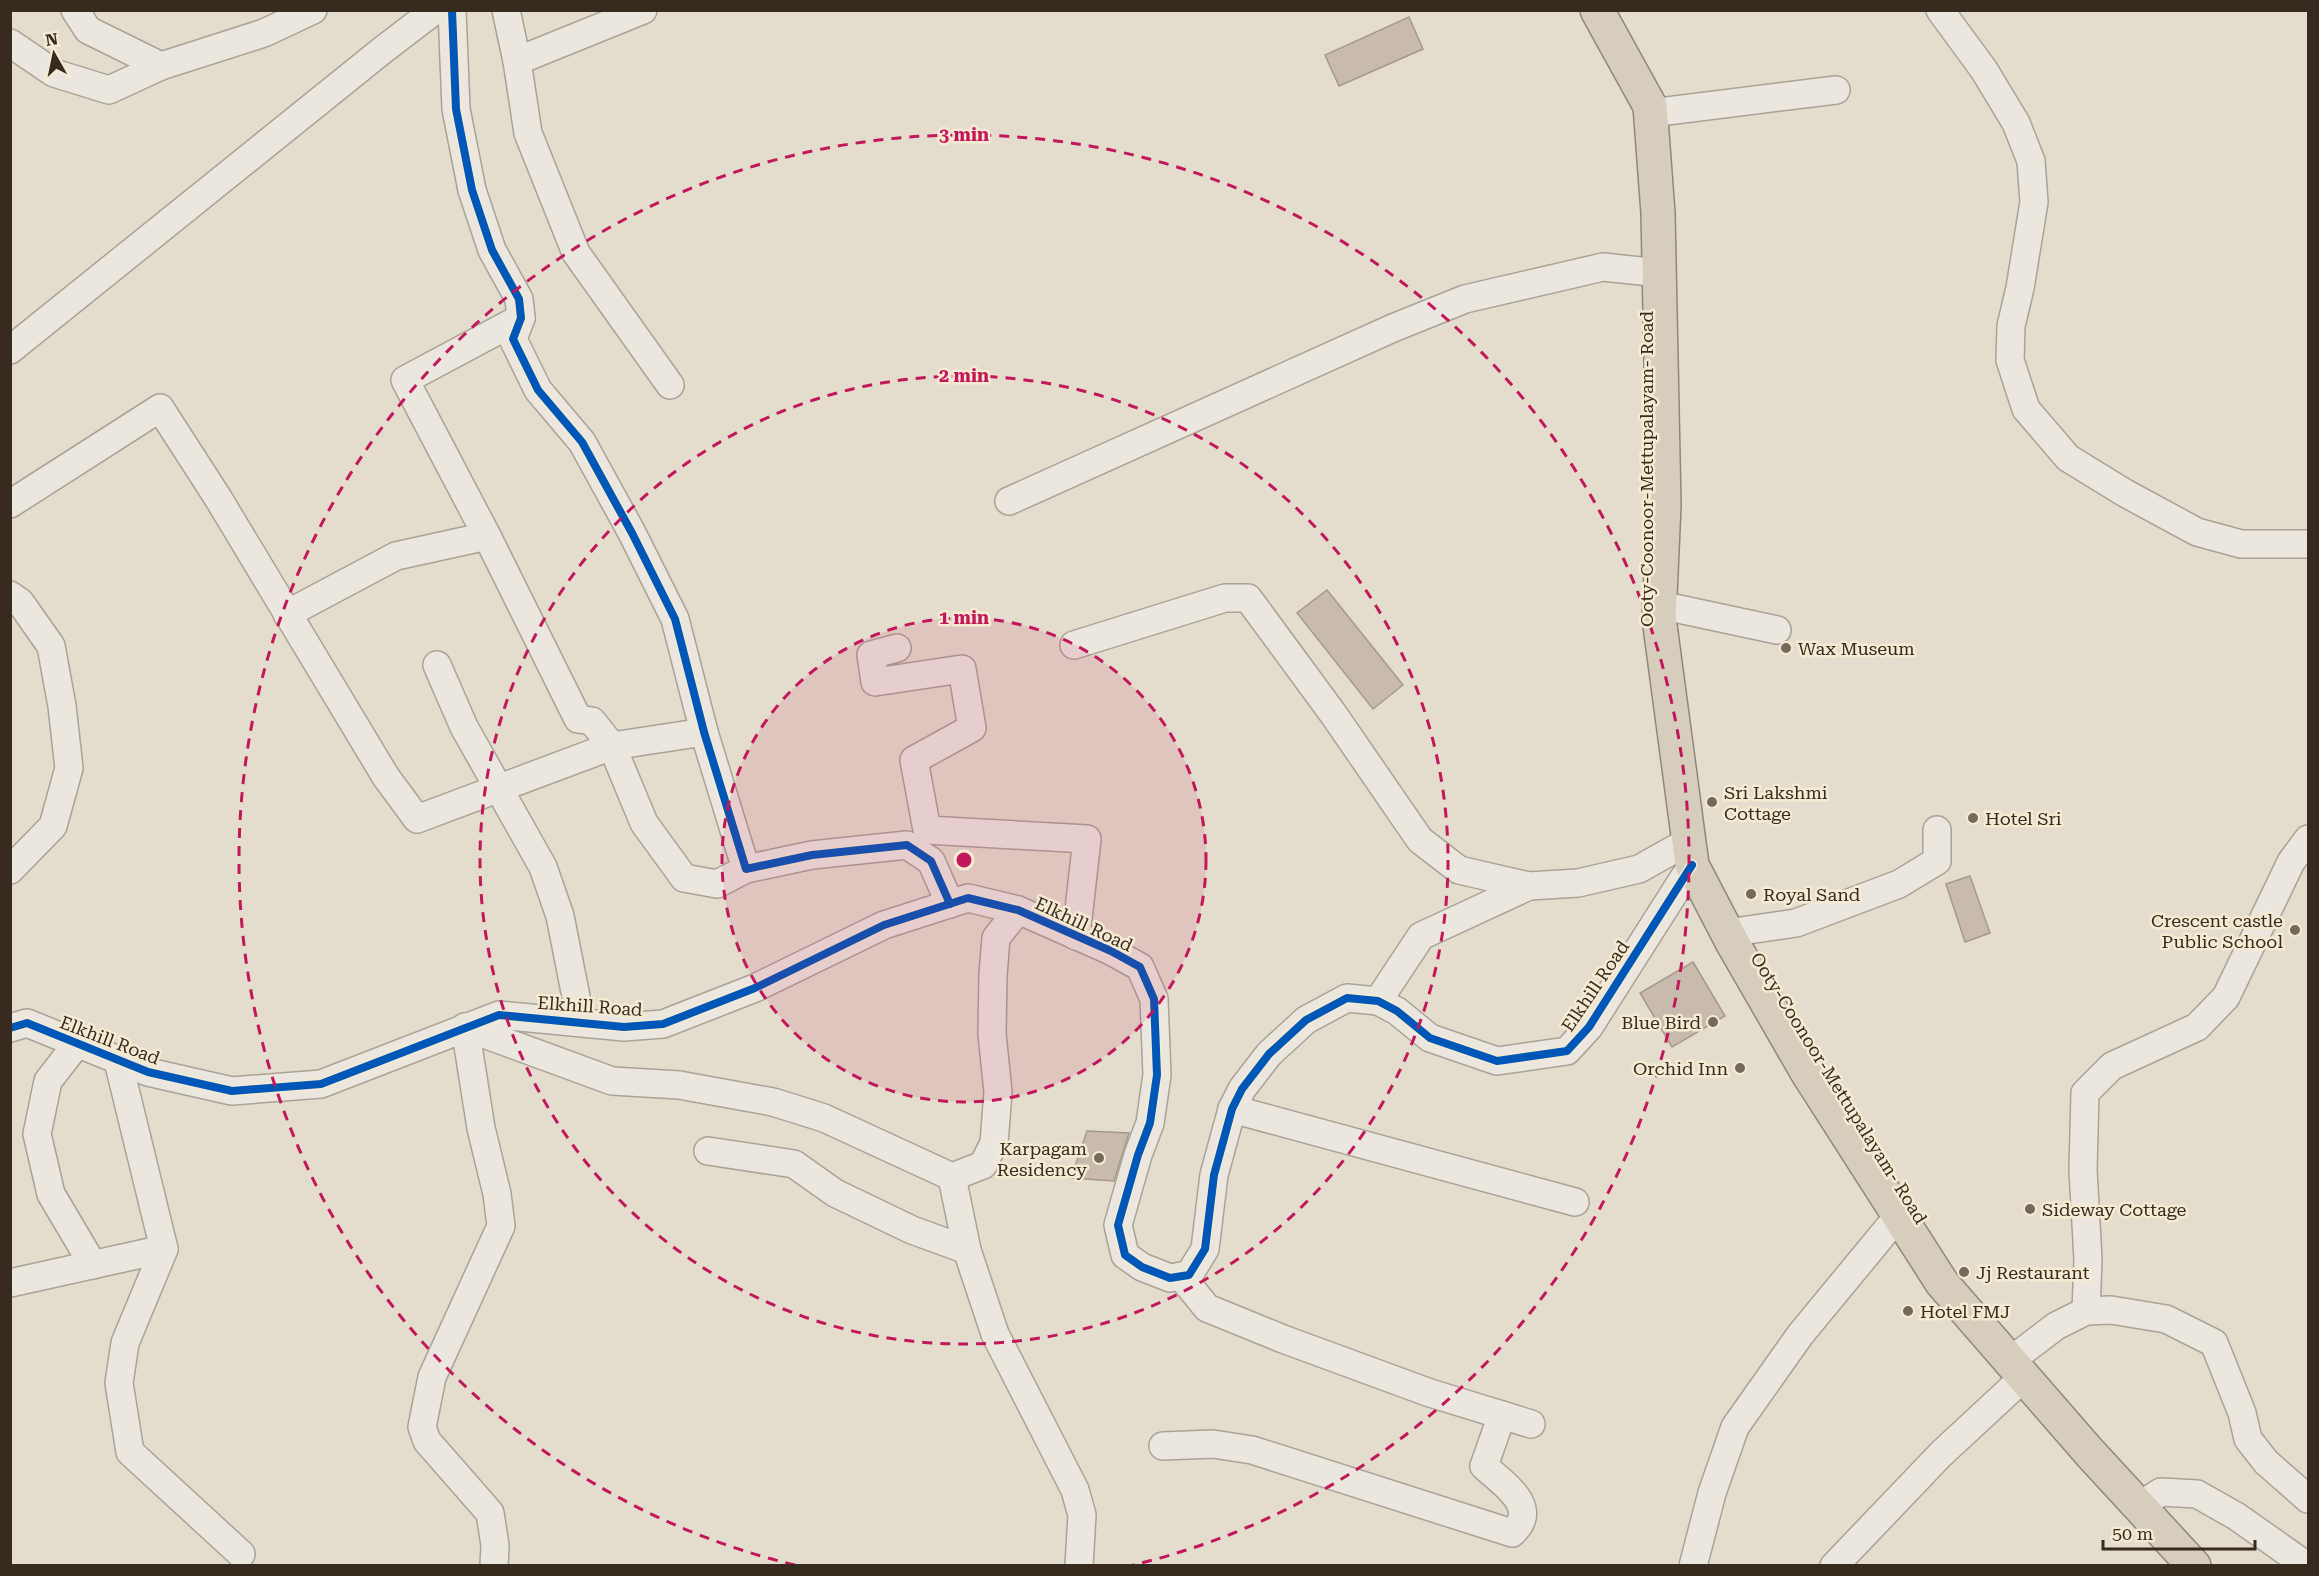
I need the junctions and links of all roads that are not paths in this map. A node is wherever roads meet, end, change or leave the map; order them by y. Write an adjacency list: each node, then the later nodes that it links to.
1 (75, 10): 11 (street)
2 (313, 10): 11 (street)
3 (435, 10): 16 (street)
4 (452, 10): 15 (street)
5 (506, 10): 10 (street)
6 (643, 10): 10 (street)
7 (1597, 10): 13 (highway, Ooty-Coonoor-Mettupalayam- Road)
8 (1940, 10): 21 (street)
9 (10, 43): 11 (street)
10 (517, 61): 17 (street)
11 (161, 66)
12 (1836, 90): 13 (street)
13 (1651, 113): 14 (highway, Ooty-Coonoor-Mettupalayam- Road)
14 (1659, 273): 18 (street); 23 (highway, Ooty-Coonoor-Mettupalayam- Road)
15 (521, 318): 20 (street); 29 (street)
16 (10, 350)
17 (670, 385)
18 (1009, 501)
19 (10, 504): 24 (street)
20 (488, 536): 24 (street); 30 (street)
21 (2308, 544)
22 (10, 595): 36 (street)
23 (1660, 605): 25 (street); 34 (highway, Ooty-Coonoor-Mettupalayam- Road)
24 (287, 614): 31 (street)
25 (1777, 630)
26 (1074, 645): 37 (street)
27 (897, 648): 41 (street)
28 (437, 665): 31 (street)
29 (704, 732): 30 (street); 35 (street)
30 (612, 746): 31 (street); 35 (street)
31 (498, 788): 43 (street)
32 (1937, 830): 40 (street)
33 (2308, 839): 58 (street)
34 (1691, 853): 37 (street); 40 (highway, Ooty-Coonoor-Mettupalayam- Road); 42 (street, Elkhill Road)
35 (746, 869): 38 (street)
36 (10, 870)
37 (1529, 886): 42 (street)
38 (950, 904): 39 (street, Elkhill Road); 43 (street, Elkhill Road)
39 (1018, 910): 41 (street, Elkhill Road); 50 (street)
40 (1727, 933): 52 (highway, Ooty-Coonoor-Mettupalayam- Road)
41 (1076, 936): 56 (street, Elkhill Road)
42 (1378, 1001): 48 (street, Elkhill Road)
43 (581, 1022): 44 (street, Elkhill Road)
44 (465, 1027): 47 (street, Elkhill Road); 50 (street); 66 (street)
45 (10, 1028): 46 (street, Elkhill Road)
46 (76, 1045): 47 (street, Elkhill Road); 55 (street)
47 (118, 1061): 53 (street)
48 (1232, 1109): 51 (street); 56 (street, Elkhill Road)
49 (708, 1151): 54 (street)
50 (952, 1177): 54 (street)
51 (1575, 1202)
52 (1899, 1215): 59 (highway, Ooty-Coonoor-Mettupalayam- Road); 68 (street)
53 (164, 1249): 55 (street); 65 (street)
54 (967, 1250): 67 (street)
55 (93, 1265): 57 (street)
56 (1182, 1276): 60 (street)
57 (10, 1283)
58 (2086, 1311): 59 (street); 63 (street)
59 (2017, 1369): 64 (highway, Ooty-Coonoor-Mettupalayam- Road); 69 (street)
60 (1502, 1415): 61 (street); 62 (street)
61 (1531, 1424)
62 (1163, 1446)
63 (2308, 1499)
64 (2139, 1506): 70 (highway, Ooty-Coonoor-Mettupalayam- Road); 71 (street)
65 (241, 1554)
66 (494, 1566)
67 (1079, 1566)
68 (1693, 1566)
69 (1834, 1566)
70 (2194, 1566)
71 (2307, 1566)

